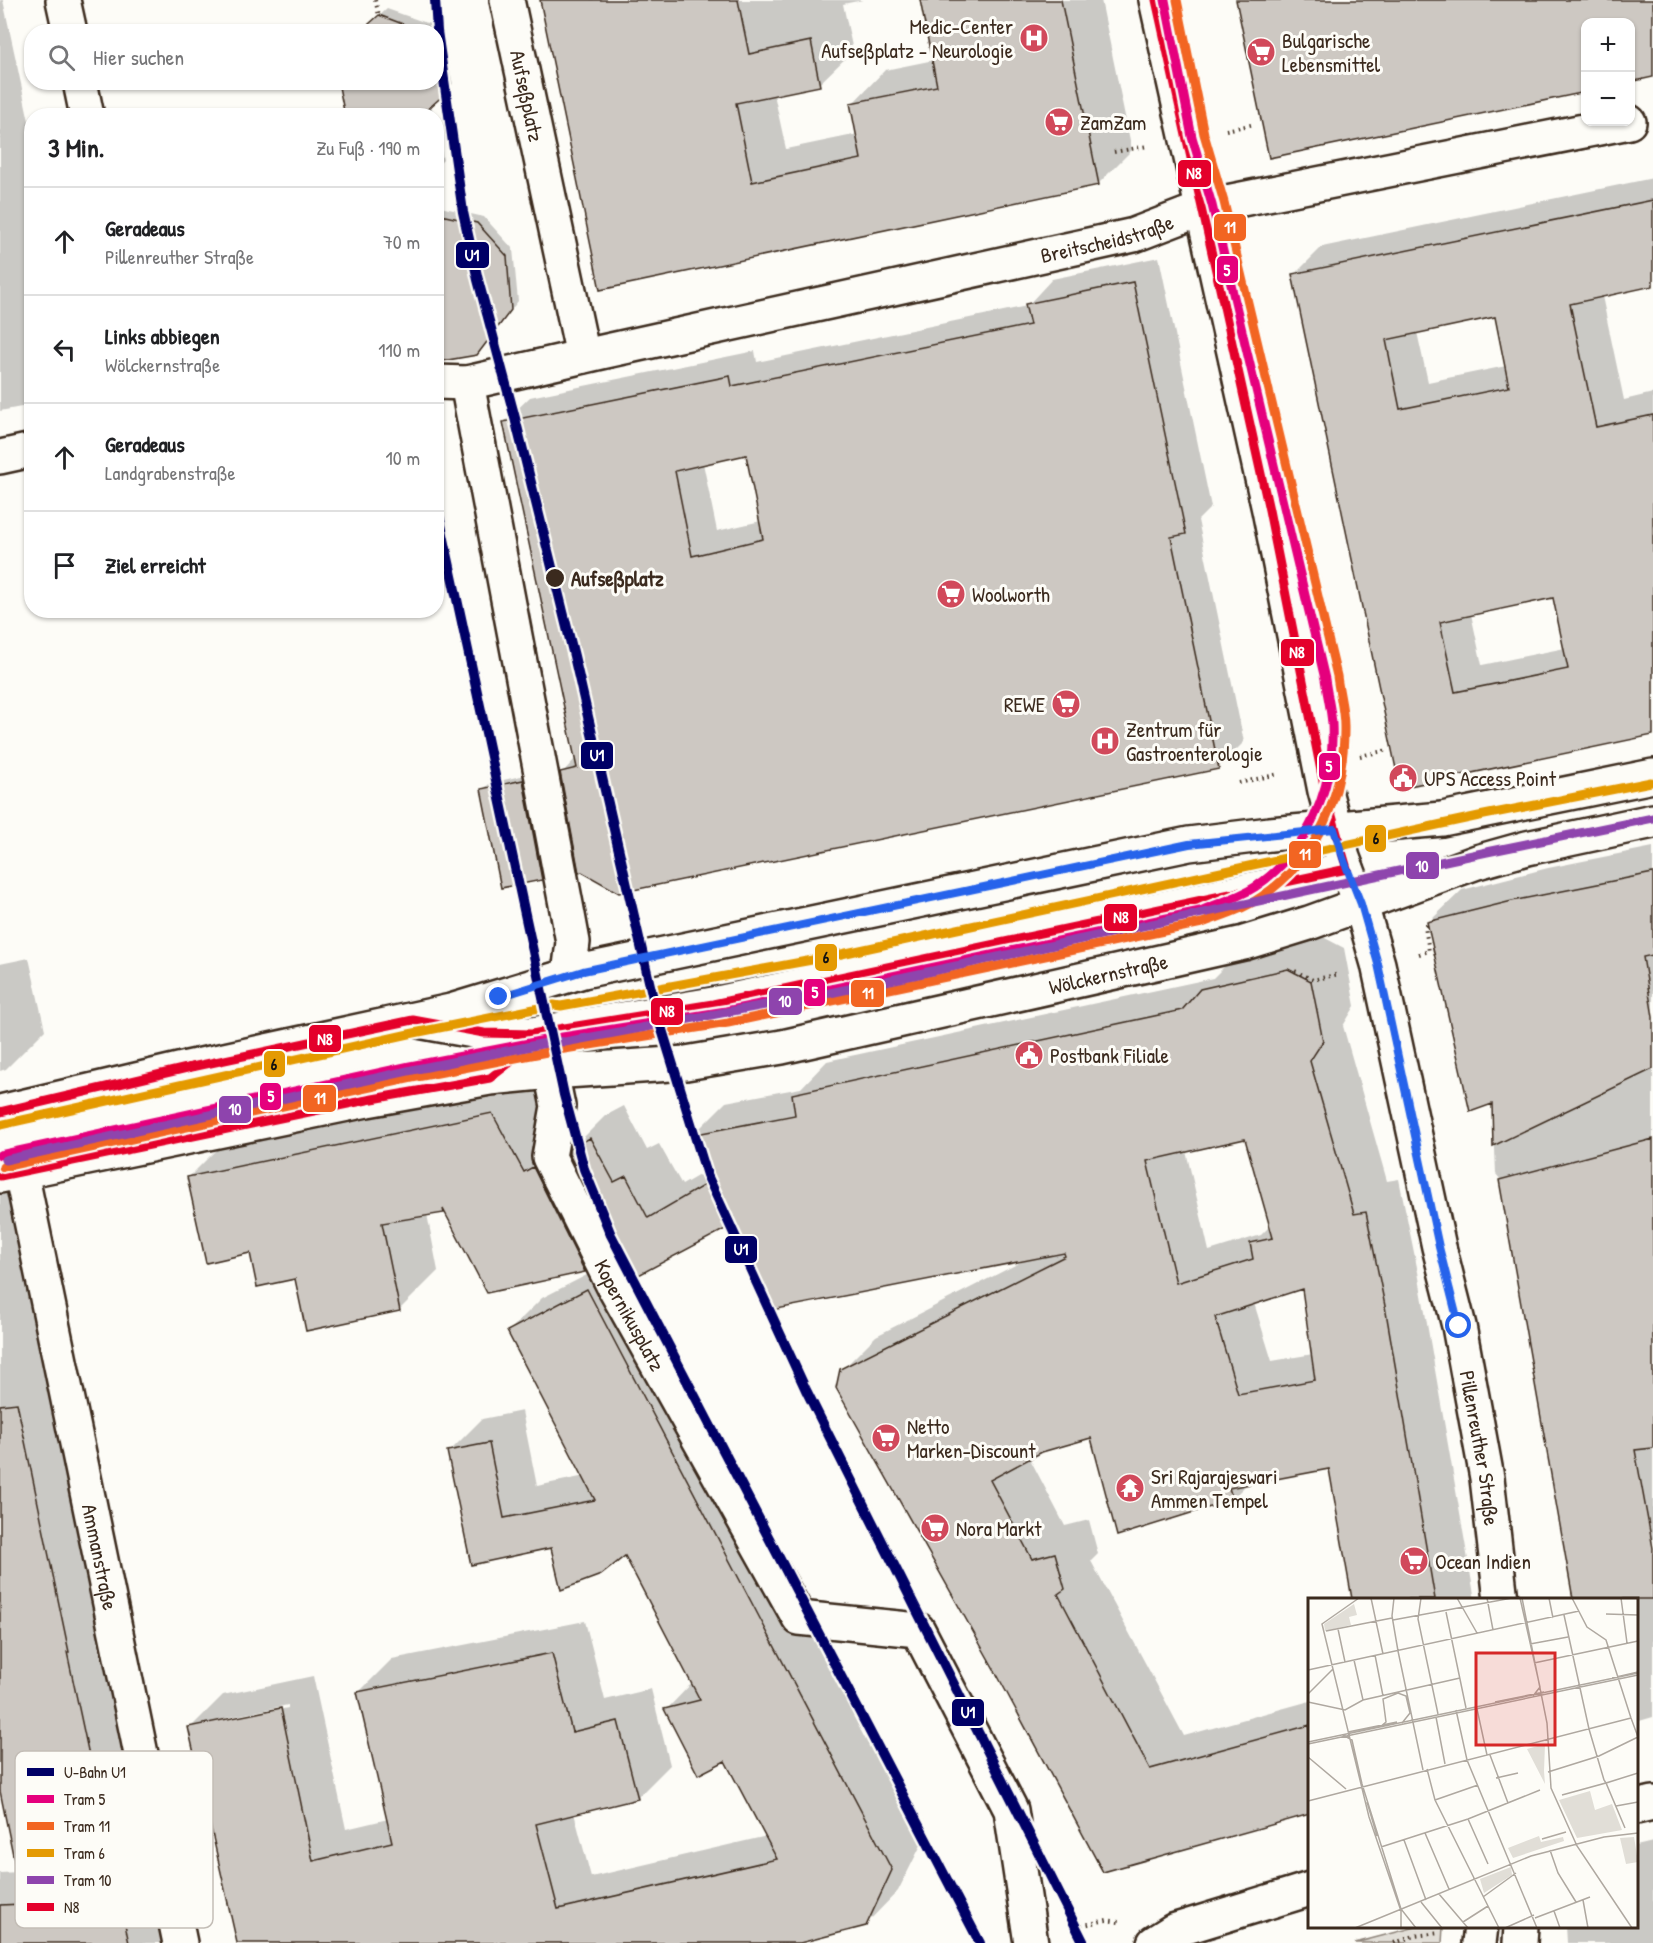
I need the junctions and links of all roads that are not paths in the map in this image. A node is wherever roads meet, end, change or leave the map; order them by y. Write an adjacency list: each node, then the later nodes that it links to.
1 (63, 0): 4 (main road)
2 (507, 0): 11 (main road, Aufseßplatz)
3 (1156, 0): 10 (main road, Pillenreuther Straße)
4 (68, 24)
5 (82, 90): 6 (main road)
6 (85, 108)
7 (1653, 117): 8 (main road, Breitscheidstraße)
8 (1635, 120)
9 (1605, 126): 10 (main road, Breitscheidstraße)
10 (1202, 207): 11 (main road, Breitscheidstraße); 17 (main road, Pillenreuther Straße)
11 (583, 356): 12 (main road)
12 (452, 383): 20 (main road)
13 (24, 452): 14 (main road)
14 (0, 457)
15 (1653, 776): 17 (main road)
16 (1653, 821): 19 (main road, Wölckernstraße)
17 (1334, 829): 18 (main road, Pillenreuther Straße); 20 (main road)
18 (1347, 869): 19 (main road, Pillenreuther Straße); 22 (main road)
19 (1361, 904): 23 (main road, Wölckernstraße); 27 (main road, Pillenreuther Straße)
20 (569, 975): 21 (main road)
21 (413, 1020): 22 (main road); 25 (main road)
22 (552, 1030): 24 (main road)
23 (551, 1072): 24 (main road, Wölckernstraße); 36 (main road, Kopernikusplatz)
24 (490, 1078): 26 (main road, Wölckernstraße)
25 (0, 1112)
26 (10, 1174): 28 (main road, Ammanstraße)
27 (1501, 1598)
28 (140, 1751)
29 (1653, 1803): 30 (main road)
30 (1638, 1807)
31 (1308, 1890): 35 (main road)
32 (177, 1928): 37 (main road, Ammanstraße)
33 (1480, 1928): 38 (main road)
34 (1521, 1928): 39 (main road)
35 (1163, 1937)
36 (1031, 1940)
37 (180, 1943)
38 (1479, 1943)
39 (1520, 1943)

